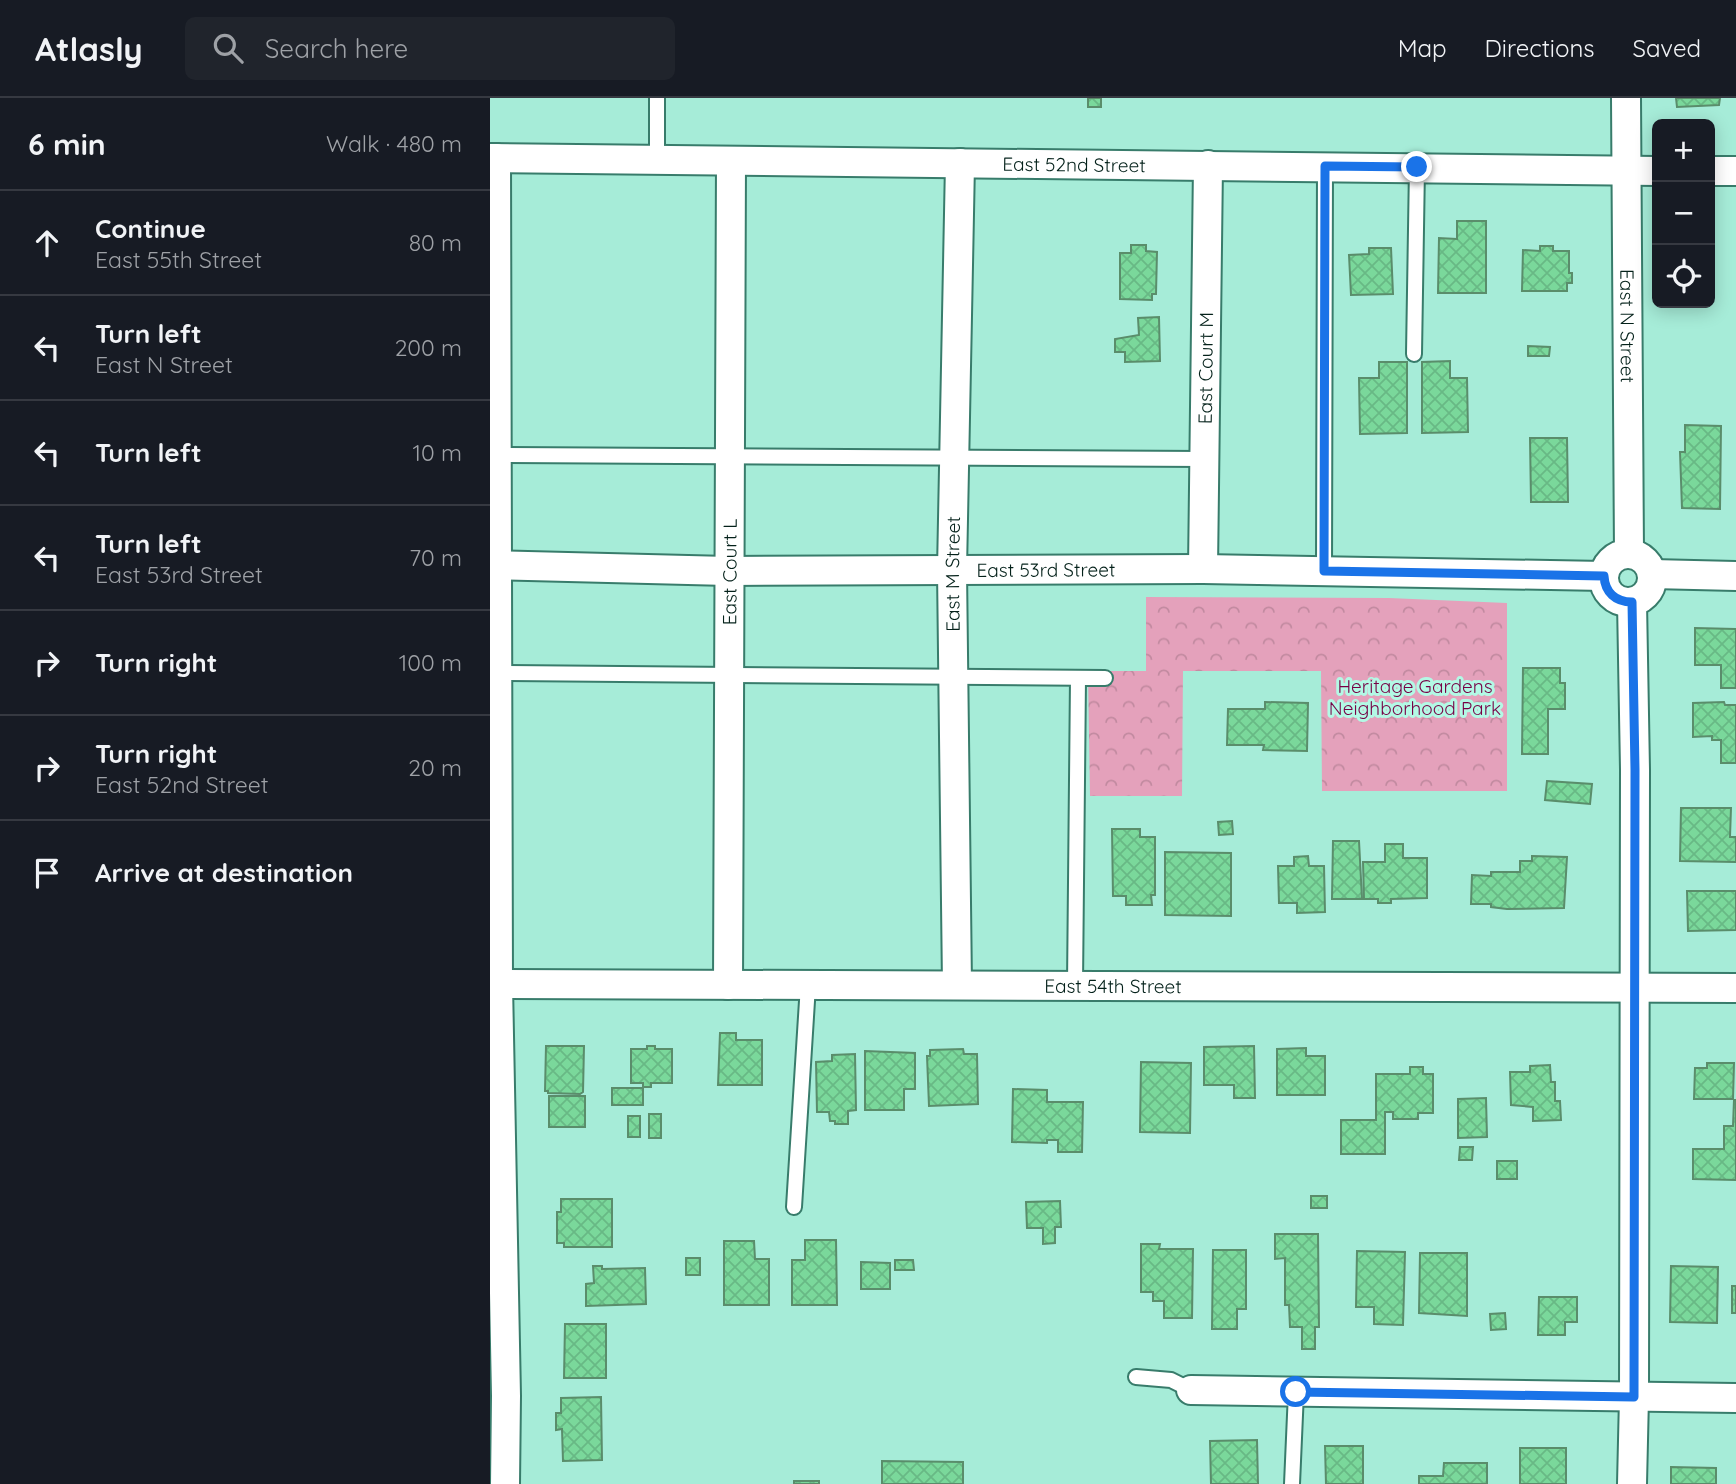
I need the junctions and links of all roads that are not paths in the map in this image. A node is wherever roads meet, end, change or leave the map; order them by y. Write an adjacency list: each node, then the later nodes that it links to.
1 (657, 98): 4 (lane)
2 (1626, 98): 10 (street, East N Street)
3 (493, 158): 4 (street, East 52nd Street); 15 (street)
4 (657, 160): 5 (street, East 52nd Street)
5 (732, 161): 6 (street, East 52nd Street); 17 (street, East Court L)
6 (960, 163): 7 (street, East 52nd Street); 18 (street, East M Street)
7 (1208, 165): 8 (street, East 52nd Street); 19 (street, East Court M)
8 (1325, 166): 9 (street, East 52nd Street); 25 (lane)
9 (1417, 167): 10 (street, East 52nd Street); 14 (lane)
10 (1625, 171): 11 (street, East 52nd Street); 20 (street, East N Street)
11 (1652, 171)
12 (1715, 171): 13 (street)
13 (1736, 171)
14 (1414, 354)
15 (493, 362): 16 (street)
16 (497, 455): 17 (lane); 21 (street)
17 (729, 457): 18 (lane); 24 (street, East Court L)
18 (954, 458): 19 (lane); 23 (street, East M Street)
19 (1204, 459): 22 (street, East Court M)
20 (1629, 554): 26 (street); 27 (street)
21 (494, 565): 24 (street, East 53rd Street); 30 (street)
22 (1203, 569): 23 (street, East 53rd Street); 25 (street, East 53rd Street)
23 (952, 570): 24 (street, East 53rd Street); 32 (street, East M Street)
24 (728, 571): 31 (street, East Court L)
25 (1324, 571): 27 (street, East 53rd Street)
26 (1652, 574): 28 (street); 29 (street)
27 (1604, 576): 29 (street)
28 (1736, 576)
29 (1632, 602): 41 (street)
30 (498, 673): 31 (lane); 35 (street)
31 (728, 675): 32 (lane); 37 (street, East Court L)
32 (954, 677): 33 (lane); 39 (street, East M Street)
33 (1078, 678): 34 (lane); 40 (lane)
34 (1105, 678)
35 (494, 781): 36 (street)
36 (494, 984): 37 (street, East 54th Street); 43 (street)
37 (728, 985): 38 (street, East 54th Street)
38 (808, 985): 39 (street, East 54th Street); 44 (lane)
39 (957, 985): 40 (street, East 54th Street)
40 (1075, 985): 41 (street, East 54th Street)
41 (1634, 988): 42 (street, East 54th Street); 49 (street)
42 (1736, 988)
43 (496, 1198): 45 (street)
44 (794, 1207)
45 (498, 1366): 51 (street)
46 (1136, 1377): 47 (lane)
47 (1191, 1390): 48 (street)
48 (1296, 1392): 49 (street); 52 (lane)
49 (1634, 1397): 50 (street); 53 (street)
50 (1736, 1398)
51 (505, 1484)
52 (1292, 1484)
53 (1632, 1484)

